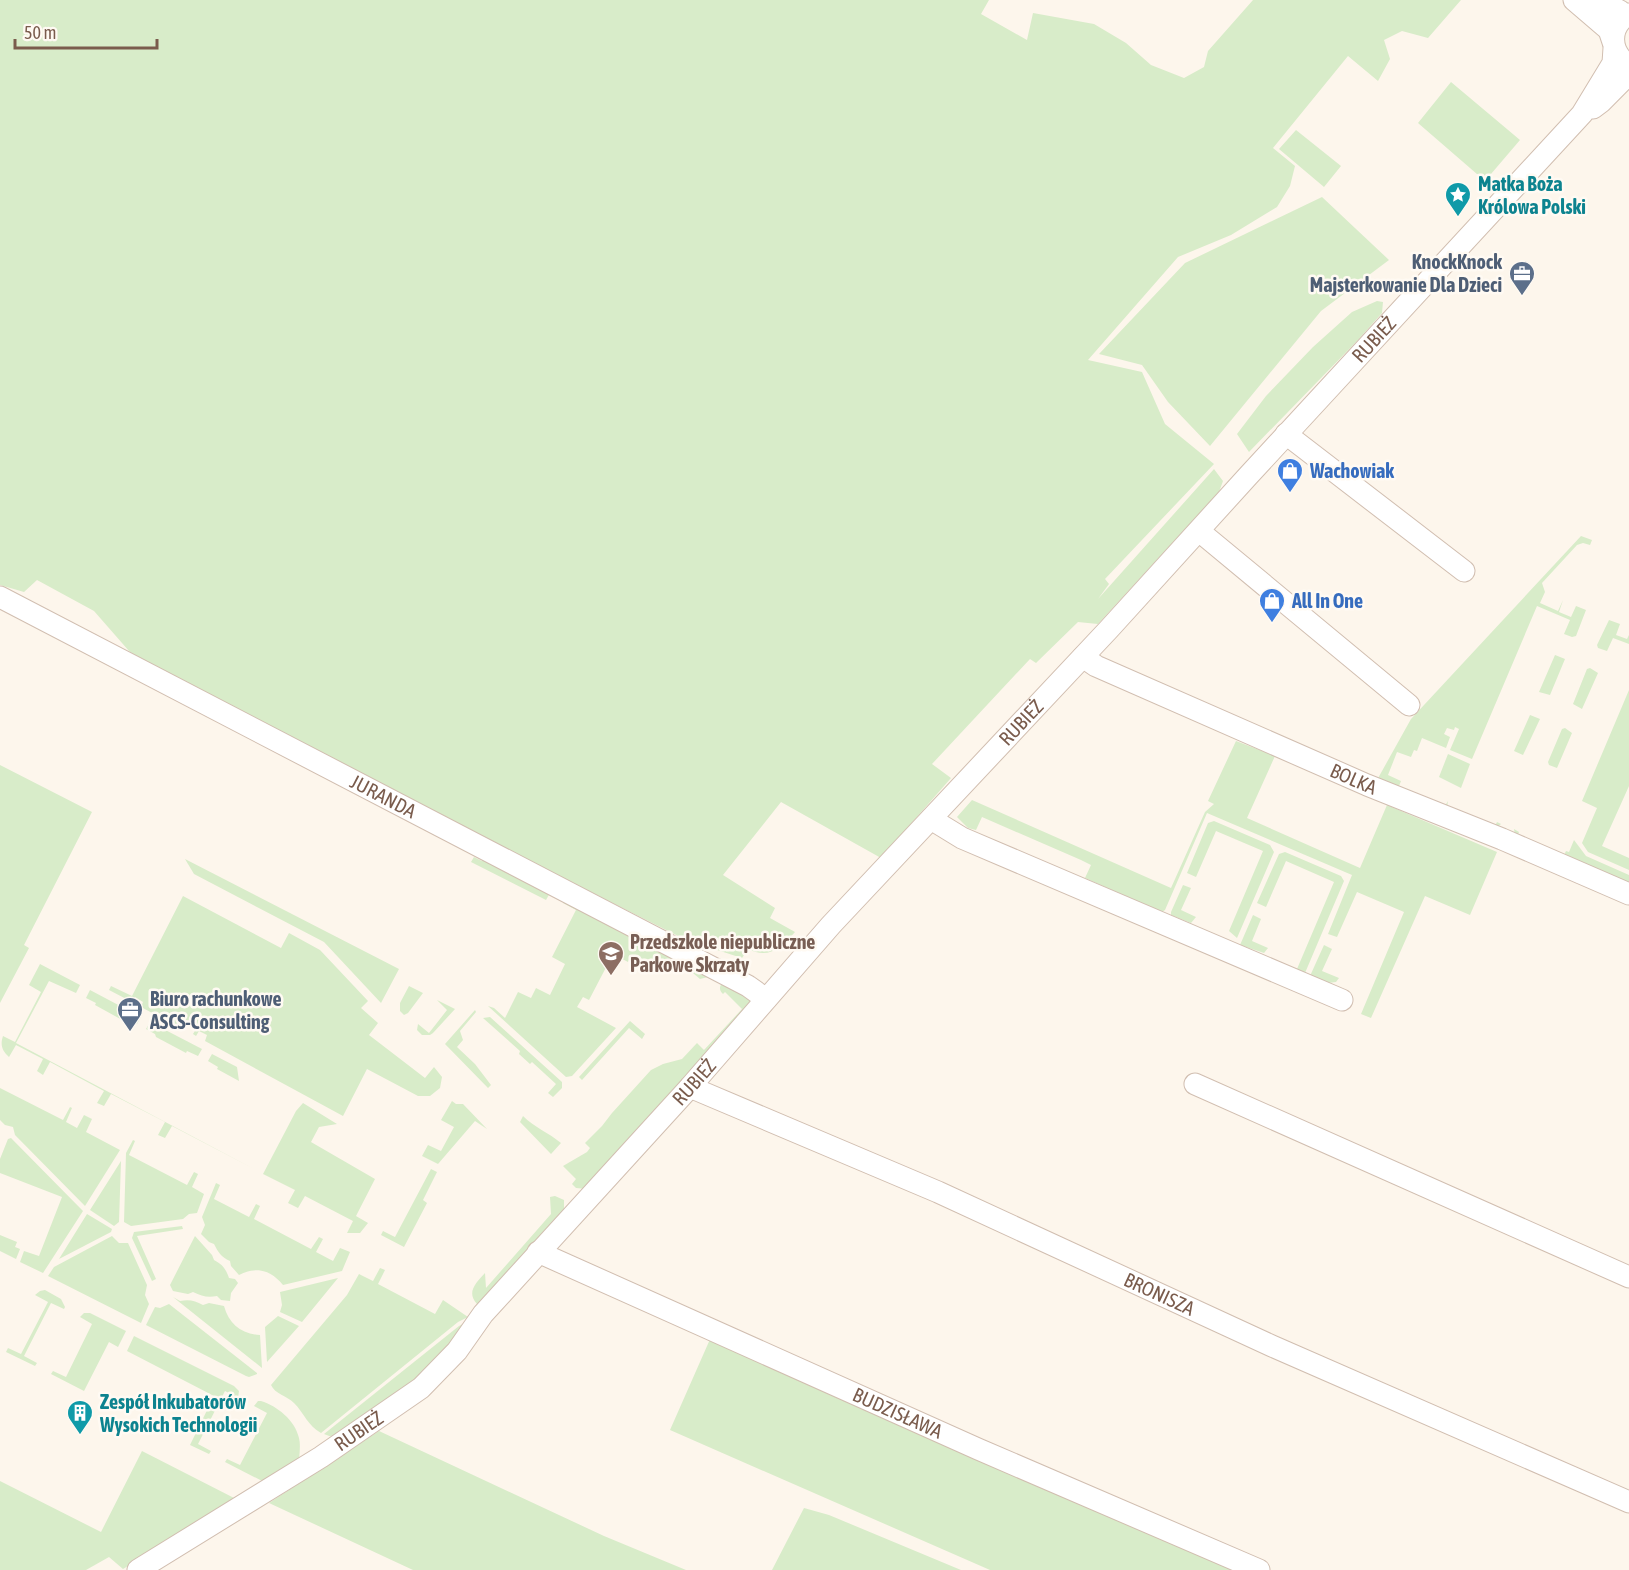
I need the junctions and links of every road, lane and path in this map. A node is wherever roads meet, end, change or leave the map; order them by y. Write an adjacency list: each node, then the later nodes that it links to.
1 (1574, 0): 4 (street)
2 (1600, 0): 3 (street)
3 (1628, 11): 4 (street, RUBIEŻ)
4 (1614, 45): 5 (street); 7 (street, RUBIEŻ)
5 (1629, 65)
6 (1629, 74): 7 (street, RUBIEŻ)
7 (1582, 114): 8 (street, RUBIEŻ)
8 (1287, 434): 9 (street, RUBIEŻ); 10 (street)
9 (1199, 531): 12 (street, RUBIEŻ); 13 (street)
10 (1464, 571)
11 (0, 597): 16 (street, JURANDA)
12 (1083, 657): 14 (street, RUBIEŻ); 15 (street, BOLKA)
13 (1409, 705)
14 (931, 819): 16 (street, RUBIEŻ); 17 (street)
15 (1629, 894)
16 (766, 999): 19 (street, RUBIEŻ)
17 (1342, 1000)
18 (1195, 1084): 21 (street)
19 (690, 1087): 20 (street, RUBIEŻ); 22 (street, BRONISZA)
20 (538, 1252): 23 (street, RUBIEŻ); 24 (street, BUDZISŁAWA)
21 (1629, 1277)
22 (1629, 1502)
23 (138, 1570)
24 (1259, 1570)

